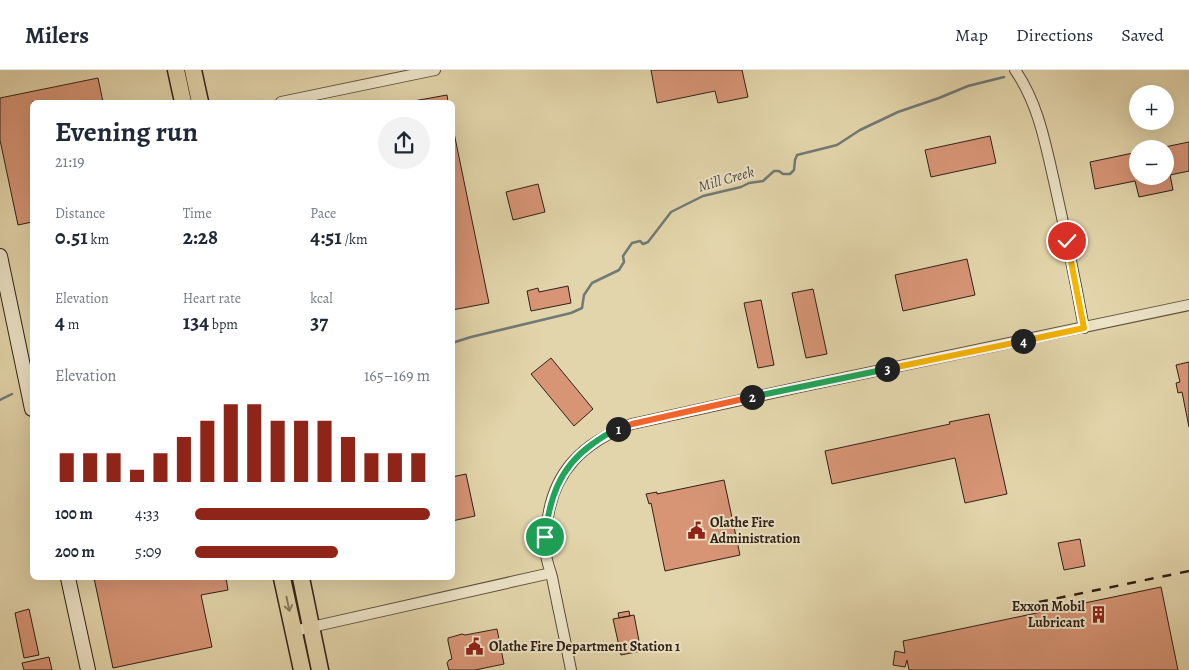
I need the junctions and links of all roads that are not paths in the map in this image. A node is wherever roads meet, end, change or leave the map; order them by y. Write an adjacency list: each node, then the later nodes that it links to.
1 (176, 70): 5 (main road)
2 (193, 70): 6 (main road)
3 (435, 70): 7 (street)
4 (1015, 70): 10 (street)
5 (183, 100)
6 (200, 100)
7 (291, 100)
8 (0, 256): 11 (street)
9 (1189, 305): 10 (street)
10 (1084, 328): 12 (street)
11 (30, 400)
12 (551, 573): 16 (street); 21 (street)
13 (68, 580): 18 (street)
14 (282, 580): 17 (main road, one-way to 17)
15 (300, 580): 16 (main road)
16 (311, 627): 17 (street); 20 (main road)
17 (294, 631): 19 (main road)
18 (88, 670)
19 (302, 670)
20 (320, 670)
21 (571, 670)

